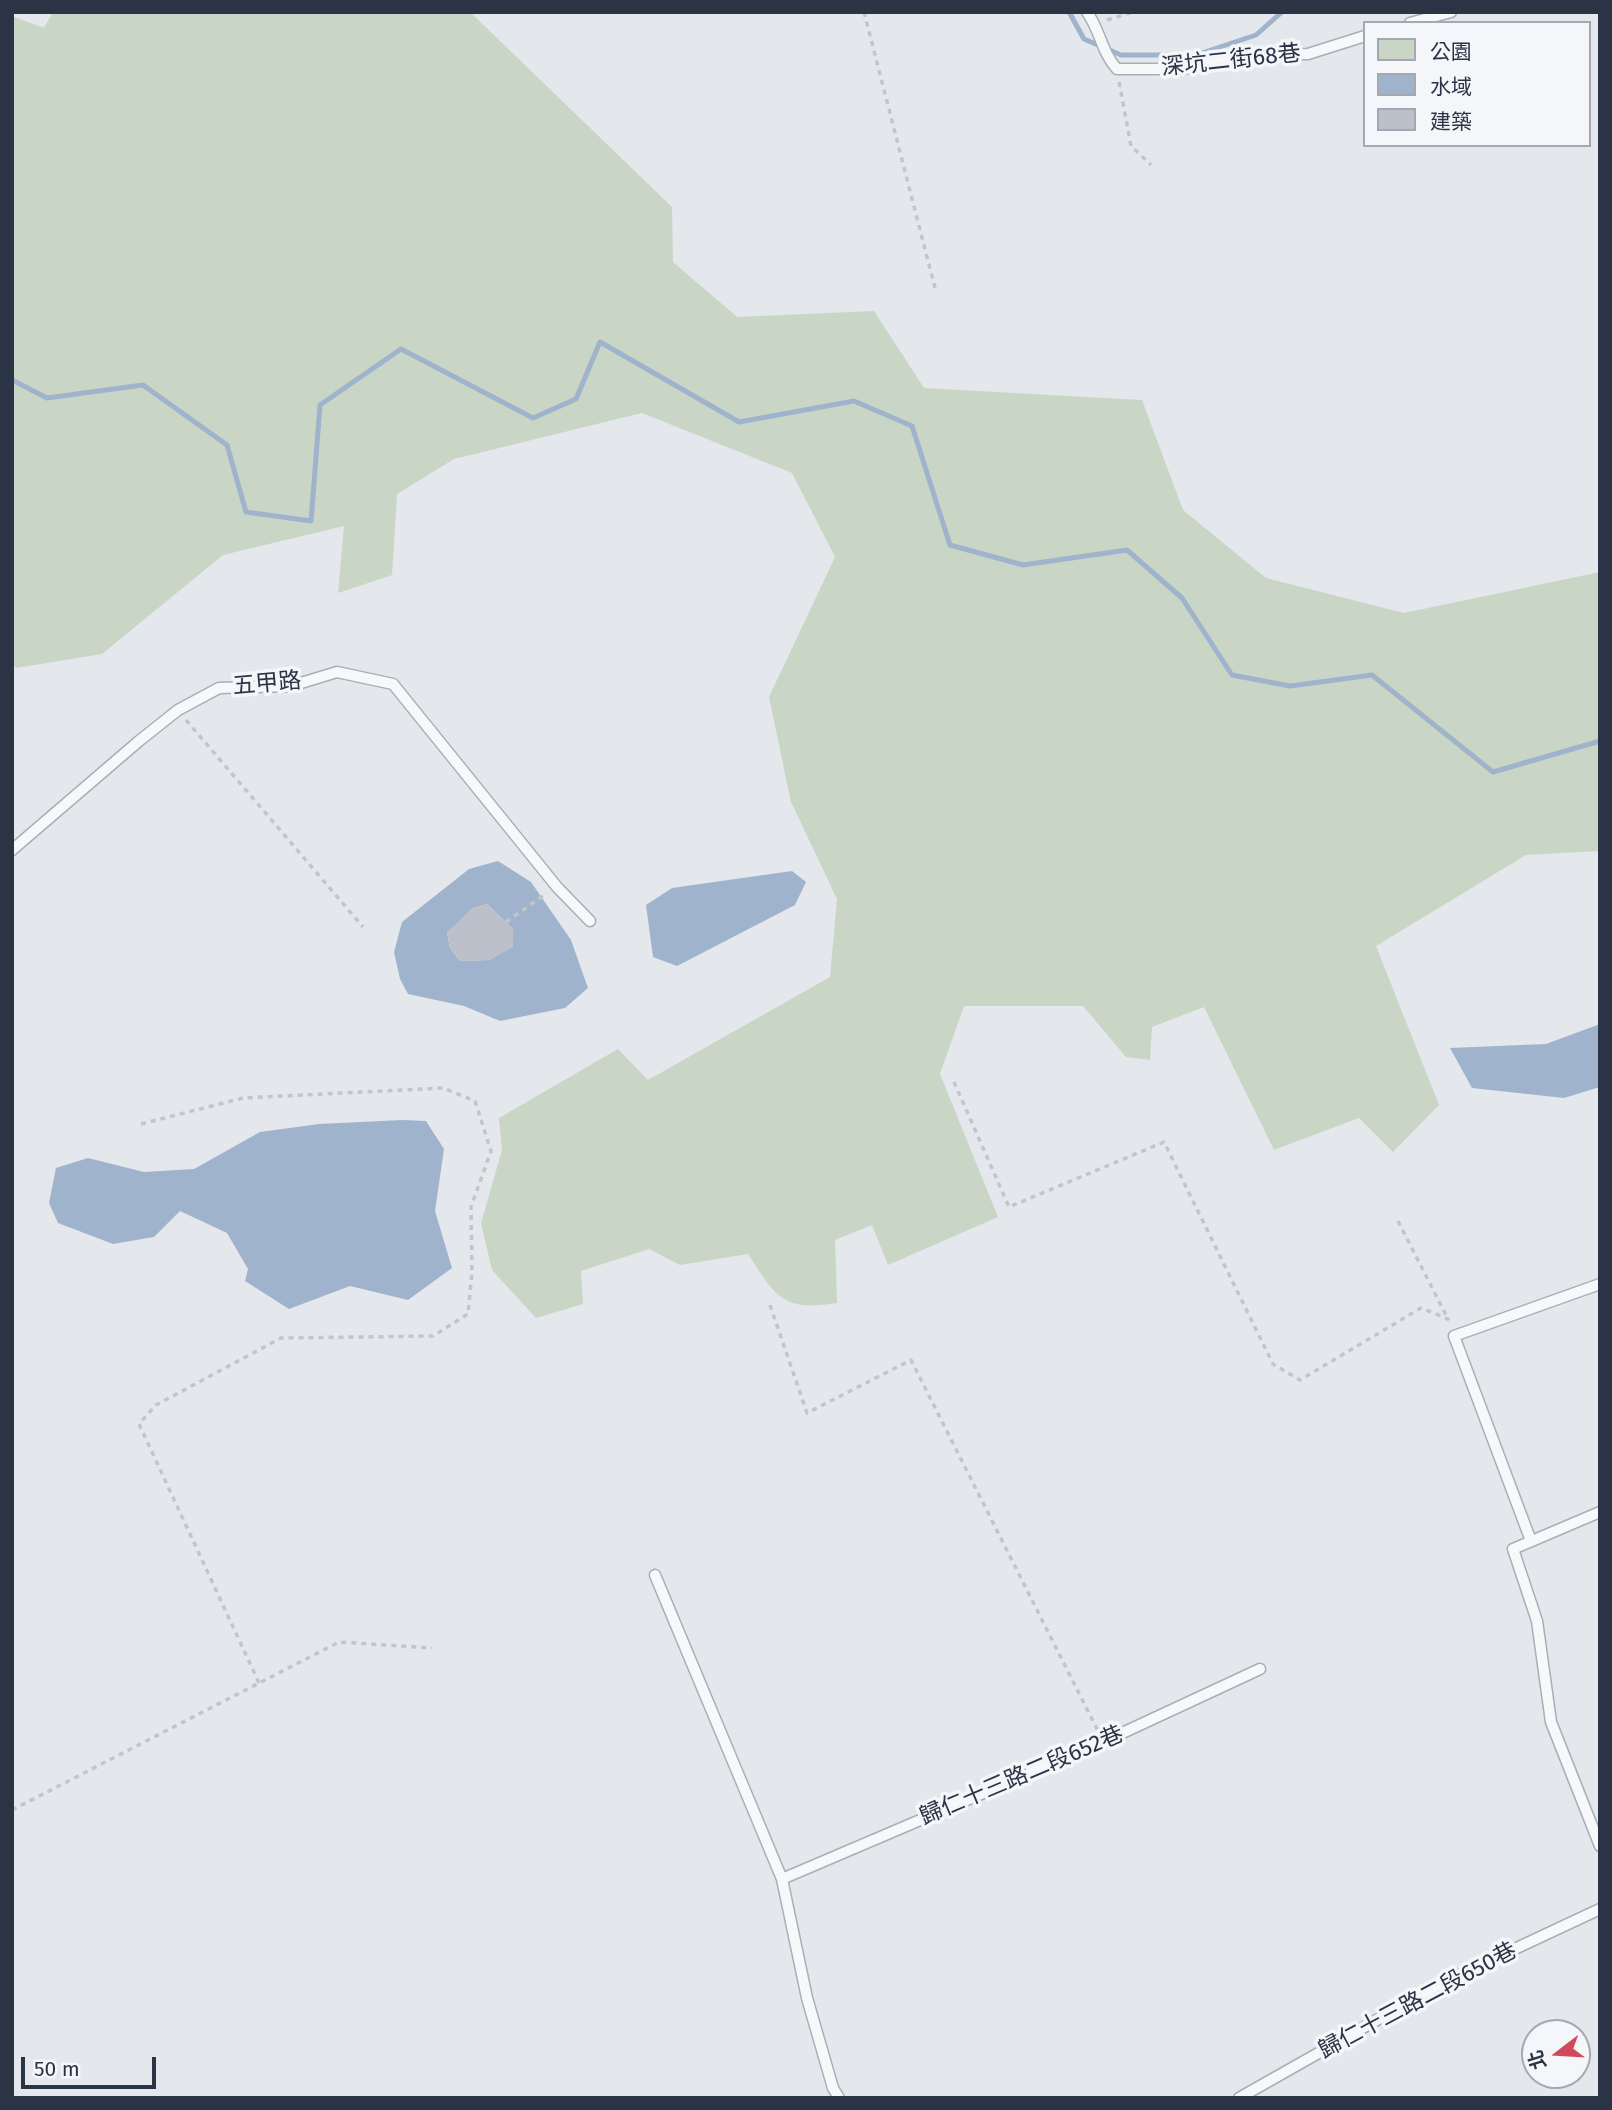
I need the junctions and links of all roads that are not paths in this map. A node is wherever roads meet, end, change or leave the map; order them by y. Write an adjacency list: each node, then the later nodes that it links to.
1 (1087, 12): 4 (lane, 深坑二街68巷)
2 (1451, 12): 3 (lane)
3 (1417, 21)
4 (1364, 36)
5 (12, 850): 6 (lane, 五甲路)
6 (590, 921)
7 (1600, 1284): 9 (lane)
8 (1600, 1512): 9 (lane)
9 (1531, 1541): 12 (lane)
10 (655, 1575): 13 (lane)
11 (1260, 1669): 13 (lane, 歸仁十三路二段652巷)
12 (1600, 1846)
13 (782, 1879): 15 (lane)
14 (1600, 1909): 16 (lane, 歸仁十三路二段650巷)
15 (839, 2098)
16 (1239, 2098)

